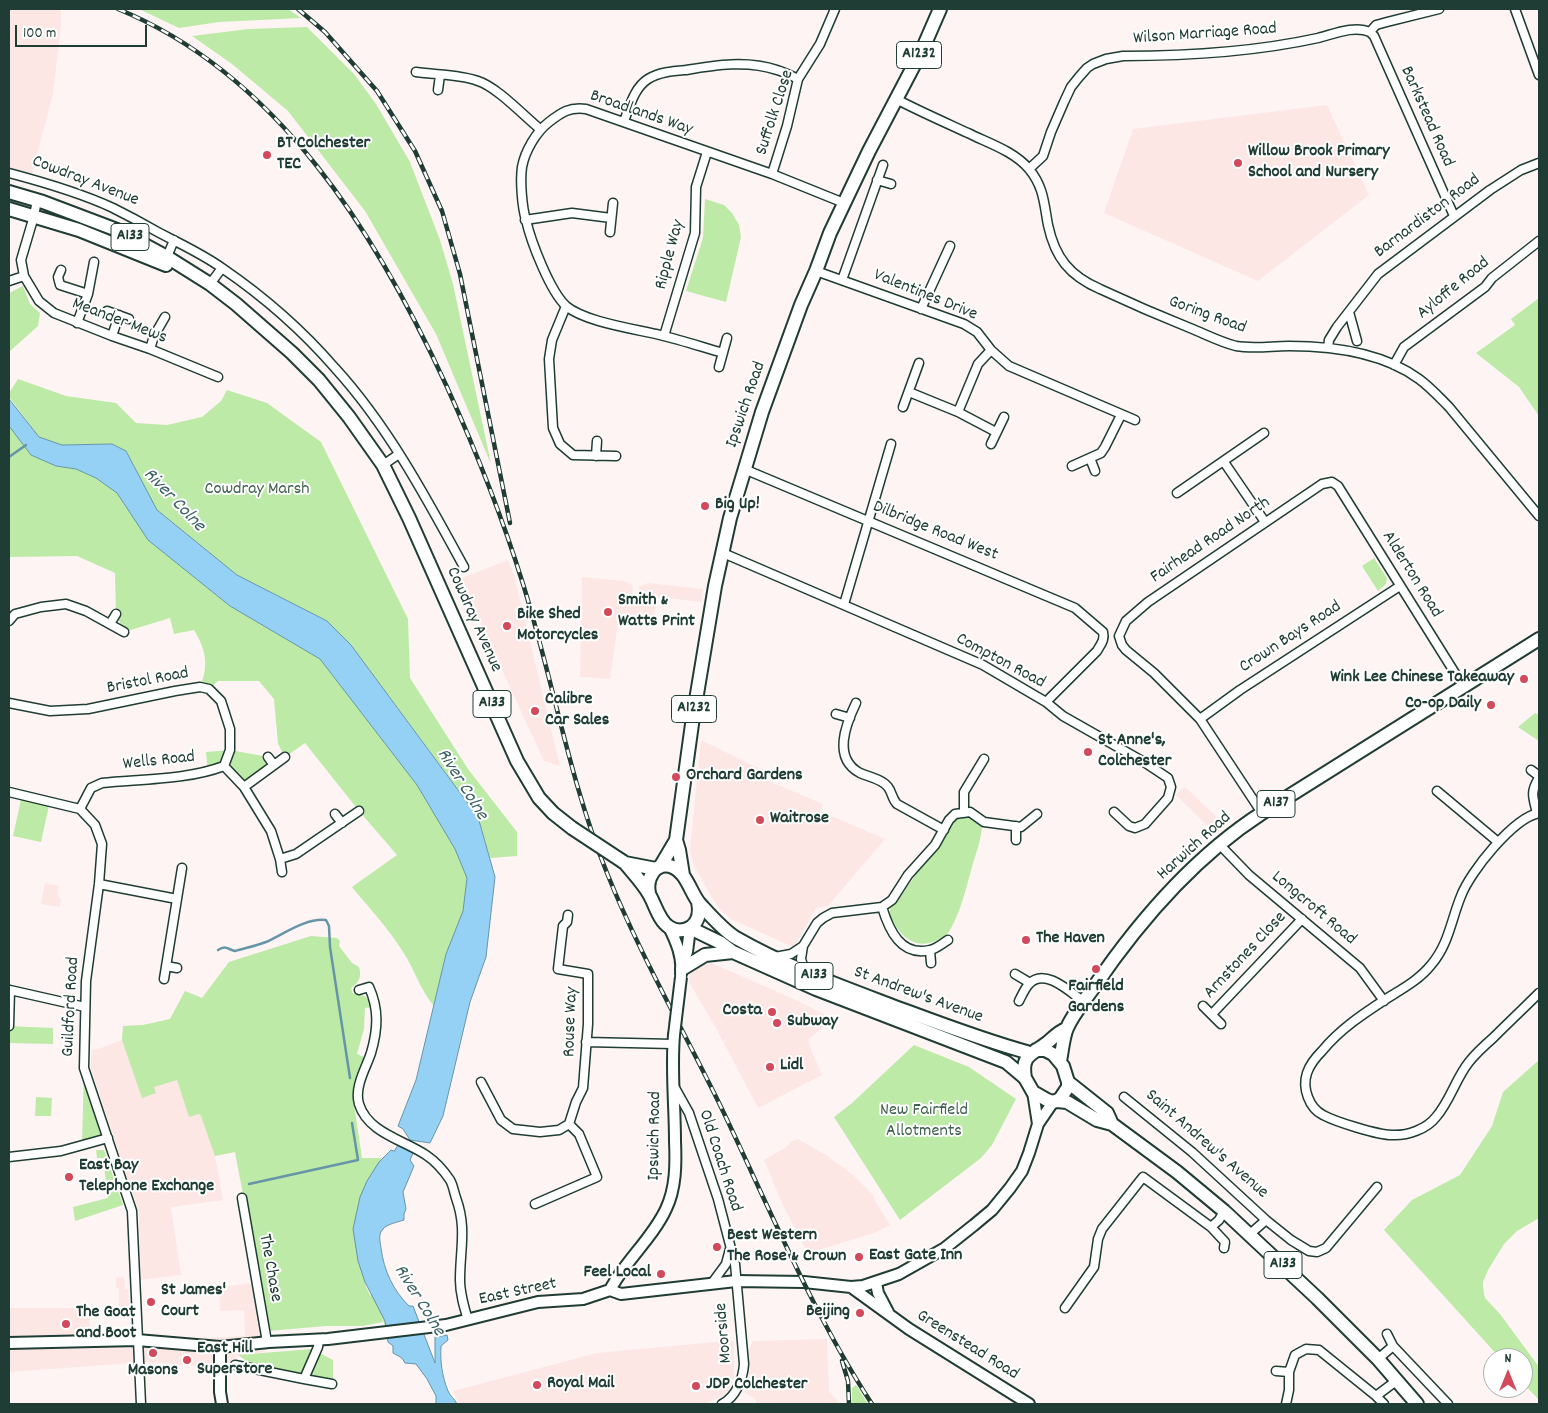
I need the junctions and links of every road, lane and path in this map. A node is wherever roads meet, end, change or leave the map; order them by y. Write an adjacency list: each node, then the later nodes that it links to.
1 (836, 9): 9 (street, Suffolk Close)
2 (940, 9): 11 (main road, Ipswich Road / A1232)
3 (1439, 9): 5 (street, Wilson Marriage Road)
4 (1515, 9): 8 (street)
5 (1370, 32): 17 (street, Wilson Marriage Road); 28 (street, Barkstead Road)
6 (416, 72): 7 (street)
7 (440, 75): 10 (street); 13 (street)
8 (1539, 75)
9 (798, 79): 12 (street); 19 (street, Suffolk Close)
10 (438, 90)
11 (896, 99): 17 (street, Goring Road); 25 (main road, Ipswich Road / A1232)
12 (624, 121): 13 (street, Broadlands Way); 14 (street, Broadlands Way)
13 (540, 129): 30 (street, Broadlands Way)
14 (707, 152): 19 (street, Broadlands Way); 54 (street, Ripple Way)
15 (1539, 163): 28 (street, Barnardiston Road)
16 (883, 165): 20 (street)
17 (1029, 169): 57 (street, Goring Road)
18 (9, 174): 32 (street, Cowdray Avenue)
19 (772, 174): 25 (street, Broadlands Way)
20 (877, 180): 21 (street); 41 (street)
21 (891, 184)
22 (9, 192): 23 (main road, Cowdray Avenue / A133)
23 (37, 200): 27 (street, Meander Mews); 35 (main road, Cowdray Avenue / A133)
24 (613, 203): 29 (street)
25 (844, 203): 39 (main road, Ipswich Road / A1232)
26 (9, 209): 27 (main road, Cowdray Avenue / A133)
27 (34, 216): 40 (street, Meander Mews); 43 (main road, Cowdray Avenue / A133)
28 (1454, 216): 48 (street, Barnardiston Road)
29 (611, 218): 30 (street); 31 (street)
30 (525, 220): 45 (street, Broadlands Way)
31 (610, 232)
32 (174, 240): 35 (street); 37 (street, Cowdray Avenue)
33 (1539, 241): 62 (street, Ayloffe Road)
34 (950, 246): 46 (street)
35 (167, 258): 43 (main road, Cowdray Avenue / A133)
36 (94, 262): 44 (street)
37 (222, 268): 43 (street); 76 (street, Cowdray Avenue)
38 (61, 270): 44 (street)
39 (816, 271): 41 (street, Valentines Drive); 83 (main road, Ipswich Road / A1232)
40 (24, 276): 42 (street); 52 (street, Meander Mews)
41 (842, 280): 46 (street, Valentines Drive)
42 (9, 281)
43 (210, 284): 81 (main road, Cowdray Avenue / A133)
44 (88, 294): 52 (street)
45 (566, 306): 54 (street, Broadlands Way); 77 (street)
46 (921, 309): 59 (street, Valentines Drive)
47 (107, 311): 49 (street)
48 (1349, 312): 56 (street); 57 (street, Barnardiston Road)
49 (119, 315): 51 (street); 53 (street)
50 (165, 317): 58 (street)
51 (129, 319)
52 (77, 323): 53 (street, Meander Mews)
53 (112, 336): 58 (street, Meander Mews)
54 (664, 336): 60 (street, Broadlands Way)
55 (727, 338): 60 (street)
56 (1357, 341)
57 (1328, 348): 62 (street, Goring Road)
58 (150, 349): 64 (street, Meander Mews)
59 (992, 350): 67 (street); 68 (street, Valentines Drive)
60 (723, 353): 63 (street)
61 (919, 363): 65 (street)
62 (1394, 365): 87 (street, Goring Road)
63 (718, 367)
64 (218, 377)
65 (909, 392): 66 (street); 67 (street)
66 (903, 407)
67 (958, 412): 71 (street)
68 (1121, 415): 70 (street, Valentines Drive); 79 (street)
69 (1004, 417): 71 (street)
70 (1135, 420)
71 (996, 432): 75 (street)
72 (1264, 433): 80 (street)
73 (597, 441): 77 (street)
74 (891, 444): 88 (street)
75 (991, 444)
76 (399, 454): 81 (street); 91 (street, Cowdray Avenue)
77 (596, 456): 78 (street)
78 (616, 456)
79 (1090, 458): 82 (street); 84 (street)
80 (1224, 462): 86 (street); 89 (street)
81 (383, 465): 134 (main road, Cowdray Avenue / A133, bridge)
82 (1072, 466)
83 (744, 469): 88 (street, Dilbridge Road West); 90 (main road, Ipswich Road / A1232)
84 (1095, 471)
85 (1332, 482): 89 (street, Fairhead Road North); 92 (street, Alderton Road)
86 (1177, 493)
87 (1539, 516)
88 (868, 521): 93 (street); 100 (street, Dilbridge Road West)
89 (1265, 522): 105 (street, Fairhead Road North)
90 (723, 553): 100 (street, Compton Road); 129 (main road, Ipswich Road / A1232)
91 (464, 567)
92 (1400, 586): 99 (street, Alderton Road); 105 (street, Crown Bays Road)
93 (845, 601)
94 (116, 614): 96 (street)
95 (9, 621): 96 (street)
96 (110, 624): 97 (street)
97 (124, 632)
98 (1539, 639): 99 (main road, Harwich Road / A137)
99 (1463, 686): 122 (main road, Harwich Road / A137)
100 (1046, 702): 121 (street, Compton Road)
101 (9, 703): 110 (street, Bristol Road)
102 (856, 703): 104 (street)
103 (836, 714): 104 (street)
104 (850, 718): 128 (street)
105 (1200, 718): 122 (street)
106 (268, 757): 109 (street)
107 (285, 758): 109 (street)
108 (984, 759): 120 (street)
109 (274, 765): 113 (street)
110 (224, 766): 113 (street); 117 (street, Wells Road)
111 (1531, 770): 112 (street)
112 (1539, 777): 123 (street)
113 (244, 787): 133 (street)
114 (1436, 791): 116 (street)
115 (9, 792): 117 (street)
116 (1450, 802): 118 (street); 131 (street)
117 (80, 809): 139 (street, Guildford Road)
118 (1444, 810)
119 (359, 811): 126 (street)
120 (964, 812): 127 (street); 128 (street)
121 (1114, 812)
122 (1262, 813): 132 (main road, Harwich Road / A137)
123 (1538, 813): 131 (street)
124 (335, 814): 126 (street)
125 (1037, 814): 127 (street)
126 (342, 823): 133 (street)
127 (1016, 826): 130 (street)
128 (944, 830): 143 (street)
129 (676, 840): 136 (main road, Ipswich Road / A1232); 138 (main road, Ipswich Road / A1232)
130 (1016, 840)
131 (1498, 842): 165 (street)
132 (1219, 844): 145 (street, Longcroft Road); 166 (main road, Harwich Road / A137)
133 (280, 859): 137 (street)
134 (624, 862): 136 (main road, Cowdray Avenue / A133); 140 (main road, Cowdray Avenue / A133)
135 (182, 868): 141 (street)
136 (658, 868): 138 (main road, A133); 140 (main road)
137 (282, 872)
138 (683, 876): 142 (main road, St Andrew's Avenue / A133)
139 (99, 884): 141 (street); 168 (street, Guildford Road)
140 (649, 893): 146 (main road, A133)
141 (177, 899): 154 (street)
142 (698, 902): 147 (main road); 152 (main road, St Andrew's Avenue / A133)
143 (882, 907): 149 (street); 150 (street)
144 (568, 915): 174 (street, Rouse Way)
145 (1302, 919): 165 (street, Longcroft Road); 169 (street, Arnstones Close)
146 (669, 927): 147 (main road, A133); 156 (street, Ipswich Road)
147 (690, 928): 151 (main road, St Andrew's Avenue / A133); 156 (street, Ipswich Road)
148 (948, 940): 150 (street)
149 (803, 946): 152 (street); 157 (street)
150 (930, 950): 153 (street)
151 (733, 952): 156 (main road); 177 (main road, St Andrew's Avenue / A133)
152 (774, 956): 157 (main road, St Andrew's Avenue / A133)
153 (931, 963)
154 (166, 966): 155 (street); 159 (street)
155 (178, 968)
156 (681, 971): 173 (street, Ipswich Road, bridge)
157 (805, 972): 175 (main road, St Andrew's Avenue / A133)
158 (1015, 974): 160 (street)
159 (164, 979)
160 (1030, 983): 164 (street); 166 (street)
161 (10, 990): 168 (street); 171 (street)
162 (359, 990): 205 (street)
163 (1539, 993): 165 (street)
164 (1019, 1001)
165 (1384, 1001)
166 (1084, 1002): 172 (main road, Harwich Road / A137)
167 (1203, 1006): 169 (street, Arnstones Close)
168 (85, 1007): 187 (street, Guildford Road)
169 (1212, 1014): 170 (street, Arnstones Close)
170 (1221, 1024)
171 (9, 1026)
172 (1066, 1029): 175 (main road, Harwich Road / A137); 176 (main road, Harwich Road / A137)
173 (674, 1040): 174 (street); 180 (street, Ipswich Road)
174 (586, 1042): 184 (street, Rouse Way)
175 (1033, 1052): 176 (main road); 177 (main road)
176 (1060, 1062): 179 (main road, A133)
177 (1025, 1078): 181 (main road, St Andrew's Avenue / A133)
178 (482, 1082): 184 (street)
179 (1068, 1082): 183 (main road); 186 (main road, A133)
180 (674, 1087): 196 (street, Old Coach Road); 202 (street, Ipswich Road)
181 (1033, 1092): 183 (main road); 185 (street)
182 (1124, 1098): 193 (street, Saint Andrew's Avenue)
183 (1055, 1101): 185 (street); 186 (main road, A133)
184 (569, 1124): 191 (street)
185 (1038, 1124): 200 (street)
186 (1112, 1124): 192 (main road, A133)
187 (108, 1138): 188 (street); 208 (street, Guildford Road)
188 (9, 1157)
189 (1377, 1187): 193 (street, Saint Andrew's Avenue)
190 (242, 1198): 209 (street, The Chase)
191 (535, 1204)
192 (1224, 1211): 194 (street); 195 (main road, A133)
193 (1266, 1220): 195 (street, Saint Andrew's Avenue)
194 (1211, 1227): 197 (street); 203 (street)
195 (1250, 1234): 213 (main road, A133)
196 (730, 1247): 198 (street, Old Coach Road); 199 (street)
197 (1224, 1248)
198 (736, 1281): 199 (street, East Street); 201 (street, East Street); 223 (street, Moorside)
199 (712, 1283): 202 (street, East Street)
200 (876, 1283): 201 (street); 204 (street, Greenstead Road)
201 (852, 1287): 204 (street, Greenstead Road)
202 (610, 1290): 205 (street, East Street)
203 (1065, 1303)
204 (889, 1315): 224 (street, Greenstead Road)
205 (468, 1320): 207 (street, East Street)
206 (1388, 1334): 211 (street)
207 (319, 1339): 209 (street, East Street); 217 (street)
208 (137, 1340): 210 (street, East Street); 212 (street, East Street); 221 (street, Guildford Road)
209 (268, 1342): 212 (street, East Street)
210 (9, 1343)
211 (1393, 1346): 213 (street); 228 (street)
212 (220, 1347): 222 (street)
213 (1378, 1359): 218 (main road, A133)
214 (238, 1364): 217 (street)
215 (1276, 1370): 216 (street)
216 (1289, 1372): 220 (street); 225 (street)
217 (304, 1379): 219 (street)
218 (1396, 1381): 220 (street); 227 (main road, A133)
219 (332, 1384)
220 (1376, 1396): 226 (street)
221 (141, 1404)
222 (222, 1404)
223 (722, 1404)
224 (1029, 1404)
225 (1286, 1404)
226 (1384, 1404)
227 (1417, 1404)
228 (1448, 1404)

